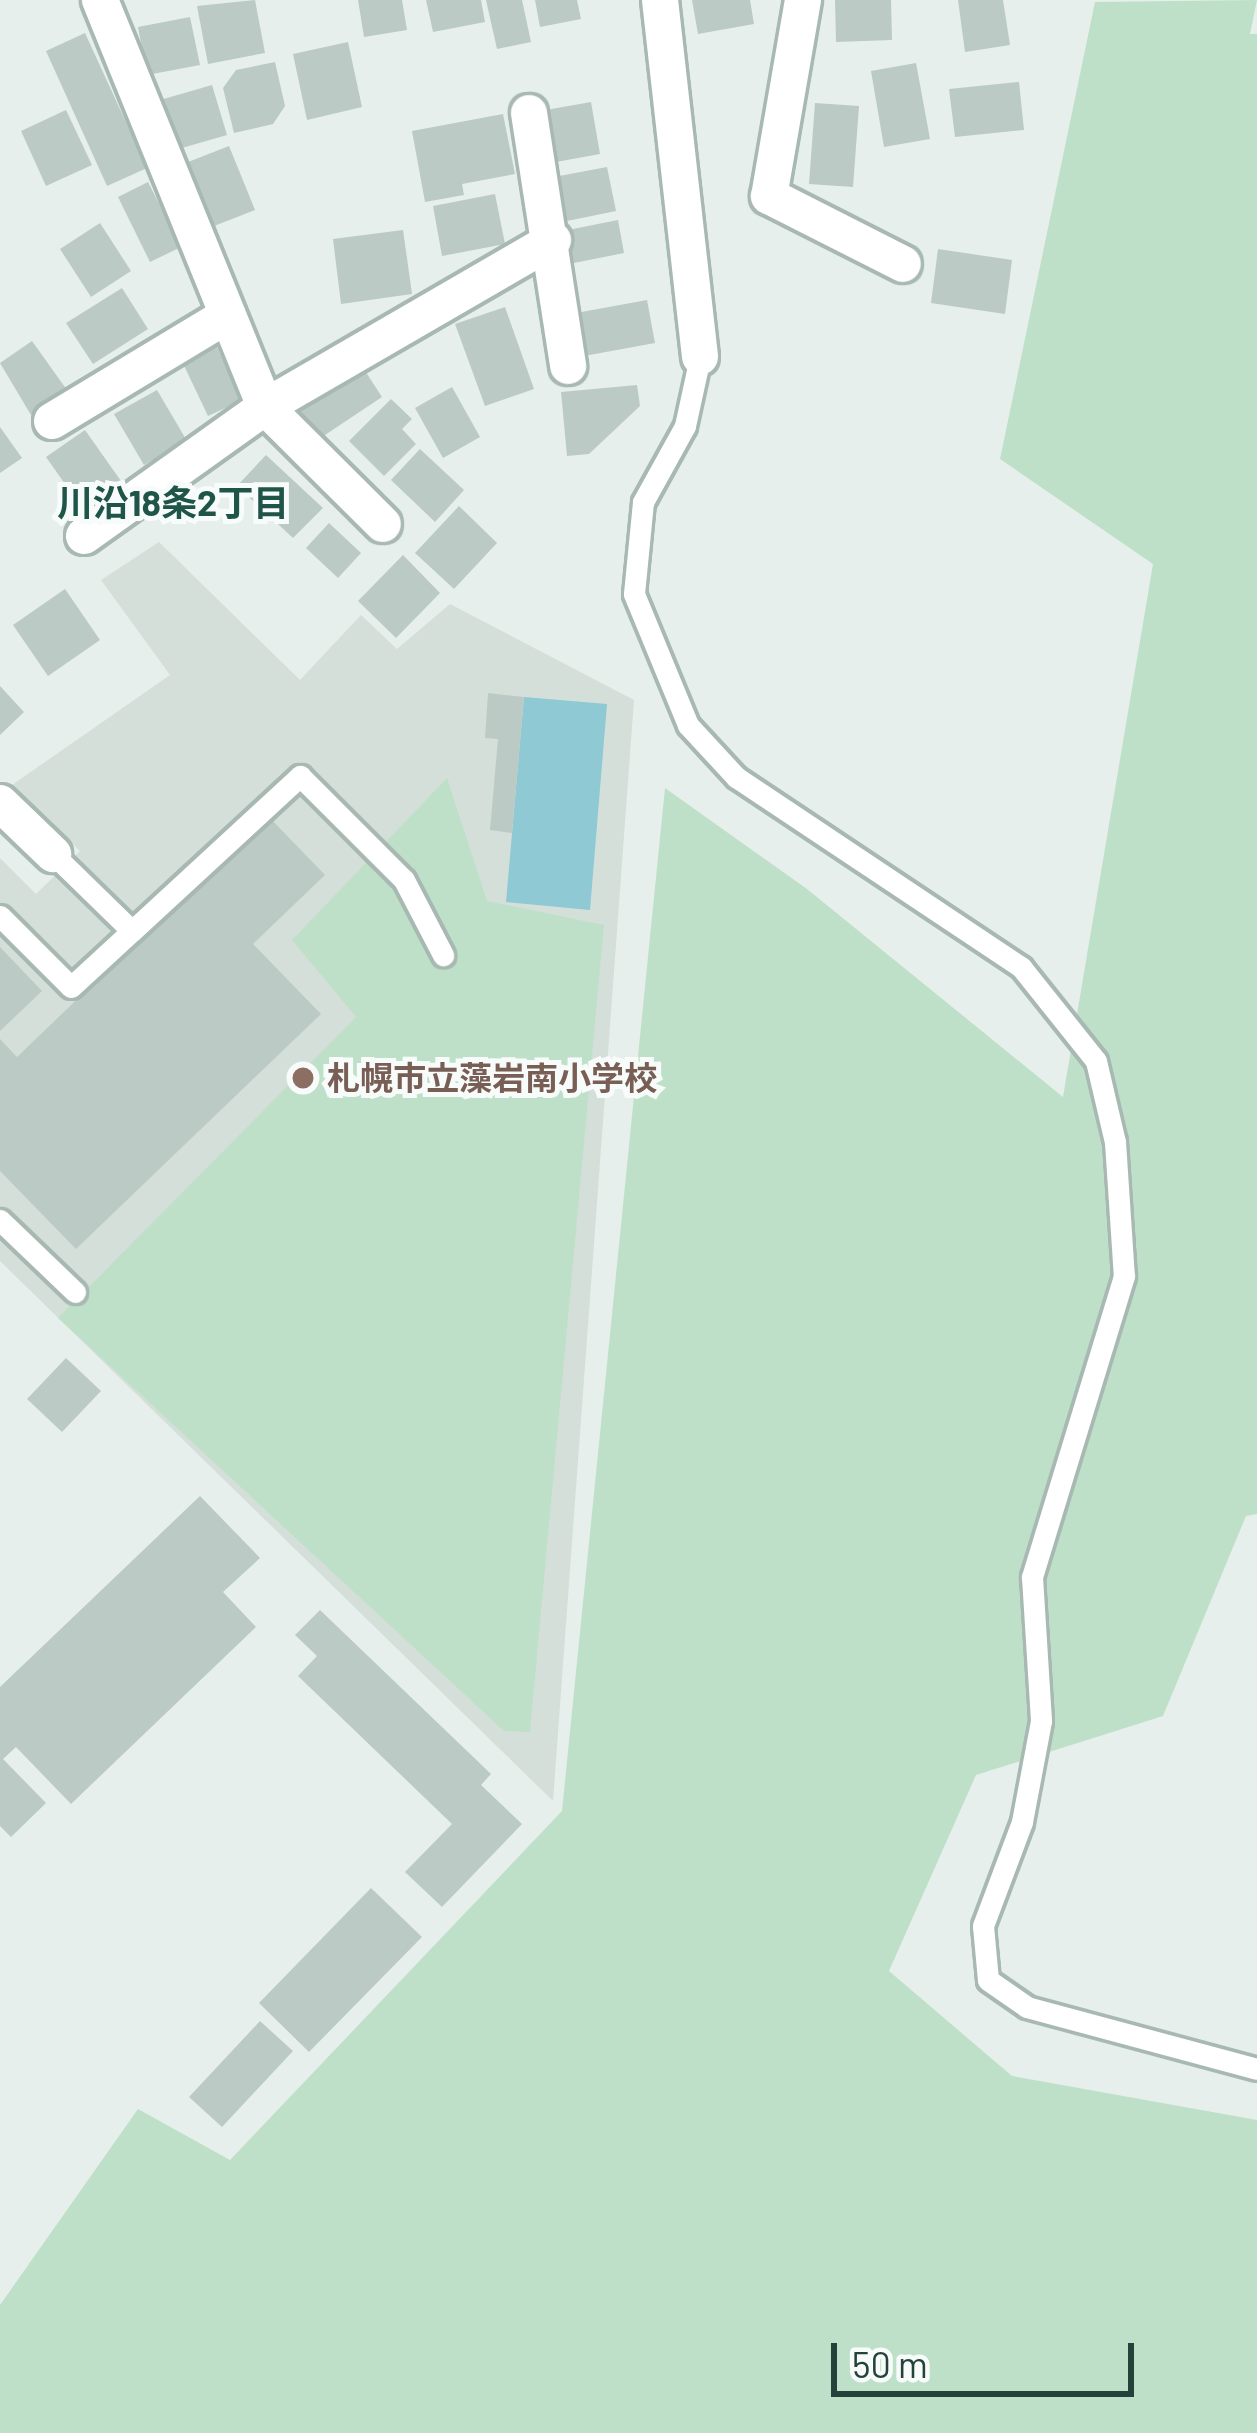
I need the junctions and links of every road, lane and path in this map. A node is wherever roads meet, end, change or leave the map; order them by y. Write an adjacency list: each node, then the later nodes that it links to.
1 (100, 0): 7 (street)
2 (660, 0): 8 (street)
3 (803, 0): 6 (street)
4 (529, 112): 5 (street)
5 (554, 240): 9 (street); 10 (street)
6 (903, 264)
7 (228, 315): 10 (street); 11 (street)
8 (700, 357): 21 (lane)
9 (568, 366)
10 (266, 407): 12 (street); 13 (street)
11 (52, 421)
12 (383, 524)
13 (84, 536)
14 (0, 803): 15 (street)
15 (53, 854): 17 (lane)
16 (0, 916): 17 (lane)
17 (132, 931): 18 (lane)
18 (442, 955)
19 (0, 1220): 20 (lane)
20 (75, 1292)
21 (1257, 2069)

